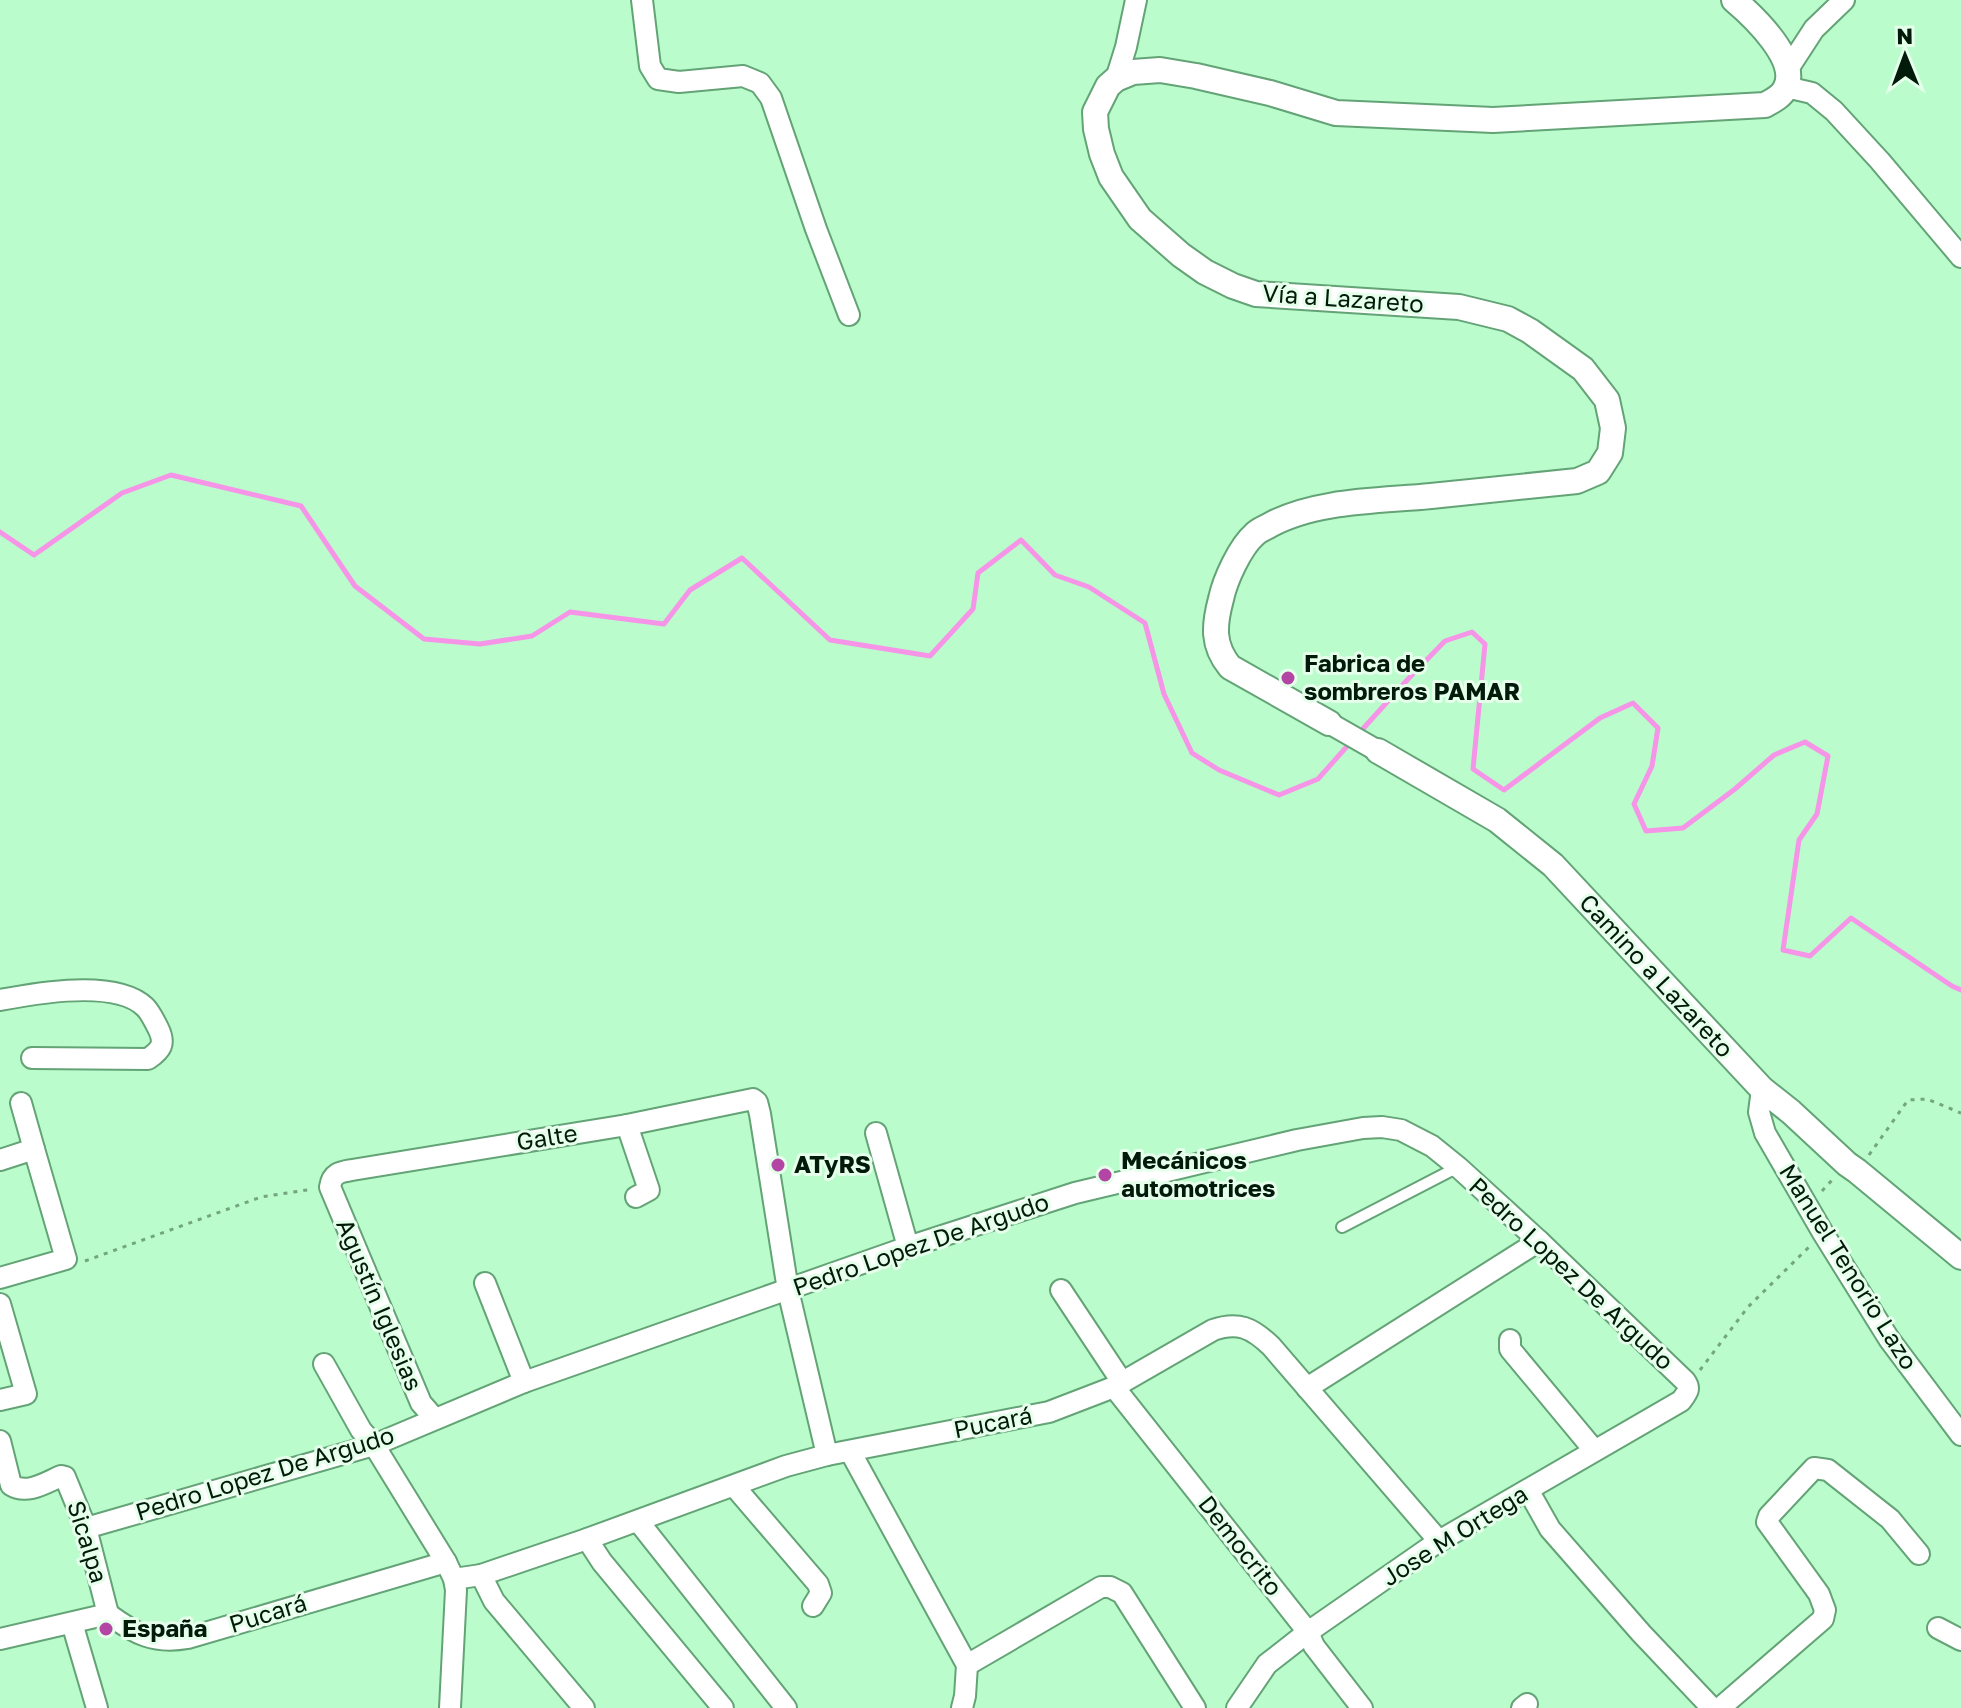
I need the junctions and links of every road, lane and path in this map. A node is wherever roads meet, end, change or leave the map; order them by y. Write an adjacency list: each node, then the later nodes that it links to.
1 (642, 0): 8 (street)
2 (1136, 0): 6 (street)
3 (1734, 0): 5 (street)
4 (1844, 0): 5 (street)
5 (1787, 78): 6 (street); 7 (street)
6 (1116, 79): 9 (street, Vía a Lazareto)
7 (1961, 257)
8 (849, 315)
9 (1329, 723): 10 (street, Camino a Lazareto)
10 (1378, 751): 13 (street, Camino a Lazareto)
11 (0, 1000): 12 (street)
12 (32, 1058)
13 (1762, 1089): 21 (street, Camino a Lazareto); 26 (street, Manuel Tenorio Lazo)
14 (21, 1103): 18 (street)
15 (1961, 1113): 21 (path)
16 (627, 1125): 22 (street, Galte); 24 (street); 33 (street, Galte)
17 (876, 1133): 28 (street)
18 (34, 1149): 19 (street); 30 (street)
19 (0, 1160)
20 (1458, 1167): 25 (lane); 27 (street, Pedro Lopez De Argudo); 28 (street, Pedro Lopez De Argudo)
21 (1852, 1168): 23 (path); 29 (street, Camino a Lazareto)
22 (330, 1187): 30 (path); 43 (street, Agustín Iglesias)
23 (1820, 1192)
24 (636, 1197)
25 (1342, 1227)
26 (1823, 1233): 40 (path); 44 (street, Manuel Tenorio Lazo)
27 (1539, 1241): 40 (street, Pedro Lopez De Argudo); 41 (street)
28 (908, 1247): 33 (street, Pedro Lopez De Argudo)
29 (1961, 1257)
30 (66, 1259): 31 (street)
31 (0, 1278)
32 (485, 1283): 38 (street)
33 (788, 1290): 38 (street, Pedro Lopez De Argudo); 49 (street, Galte)
34 (1061, 1290): 39 (street, Democrito)
35 (0, 1304): 42 (street)
36 (1510, 1340): 47 (street)
37 (324, 1364): 46 (street)
38 (524, 1382): 43 (street, Pedro Lopez De Argudo)
39 (1118, 1384): 41 (street, Pucará); 48 (street, Pucará); 63 (street, Democrito)
40 (1688, 1386): 47 (street, Jose M Ortega)
41 (1307, 1388): 55 (street, Pucará)
42 (0, 1400)
43 (435, 1419): 46 (street, Pedro Lopez De Argudo)
44 (1961, 1435)
45 (0, 1441): 53 (street, Sicalpa)
46 (374, 1445): 53 (street, Pedro Lopez De Argudo); 57 (street)
47 (1594, 1450): 51 (street, Jose M Ortega)
48 (850, 1451): 49 (street, Pucará); 66 (street)
49 (827, 1455): 50 (street, Pucará)
50 (734, 1486): 52 (street, Pucará); 59 (street)
51 (1528, 1490): 55 (street, Jose M Ortega); 67 (street)
52 (638, 1521): 54 (street, Pucará); 72 (street)
53 (86, 1528): 60 (street, Sicalpa)
54 (587, 1539): 58 (street, Pucará); 71 (street)
55 (1439, 1541): 63 (street, Jose M Ortega)
56 (1919, 1554): 67 (street)
57 (450, 1570): 58 (street, Pucará); 60 (street, Pucará); 69 (street)
58 (481, 1575): 70 (street)
59 (813, 1606)
60 (108, 1614): 61 (street)
61 (72, 1623): 64 (street); 68 (street)
62 (1938, 1628): 65 (street)
63 (1308, 1632): 75 (street, Jose M Ortega); 76 (street, Democrito)
64 (0, 1639)
65 (1961, 1640)
66 (967, 1665): 73 (street); 74 (street)
67 (1706, 1705)
68 (97, 1708)
69 (450, 1708)
70 (584, 1708)
71 (723, 1708)
72 (786, 1708)
73 (962, 1708)
74 (1195, 1708)
75 (1237, 1708)
76 (1362, 1708)

